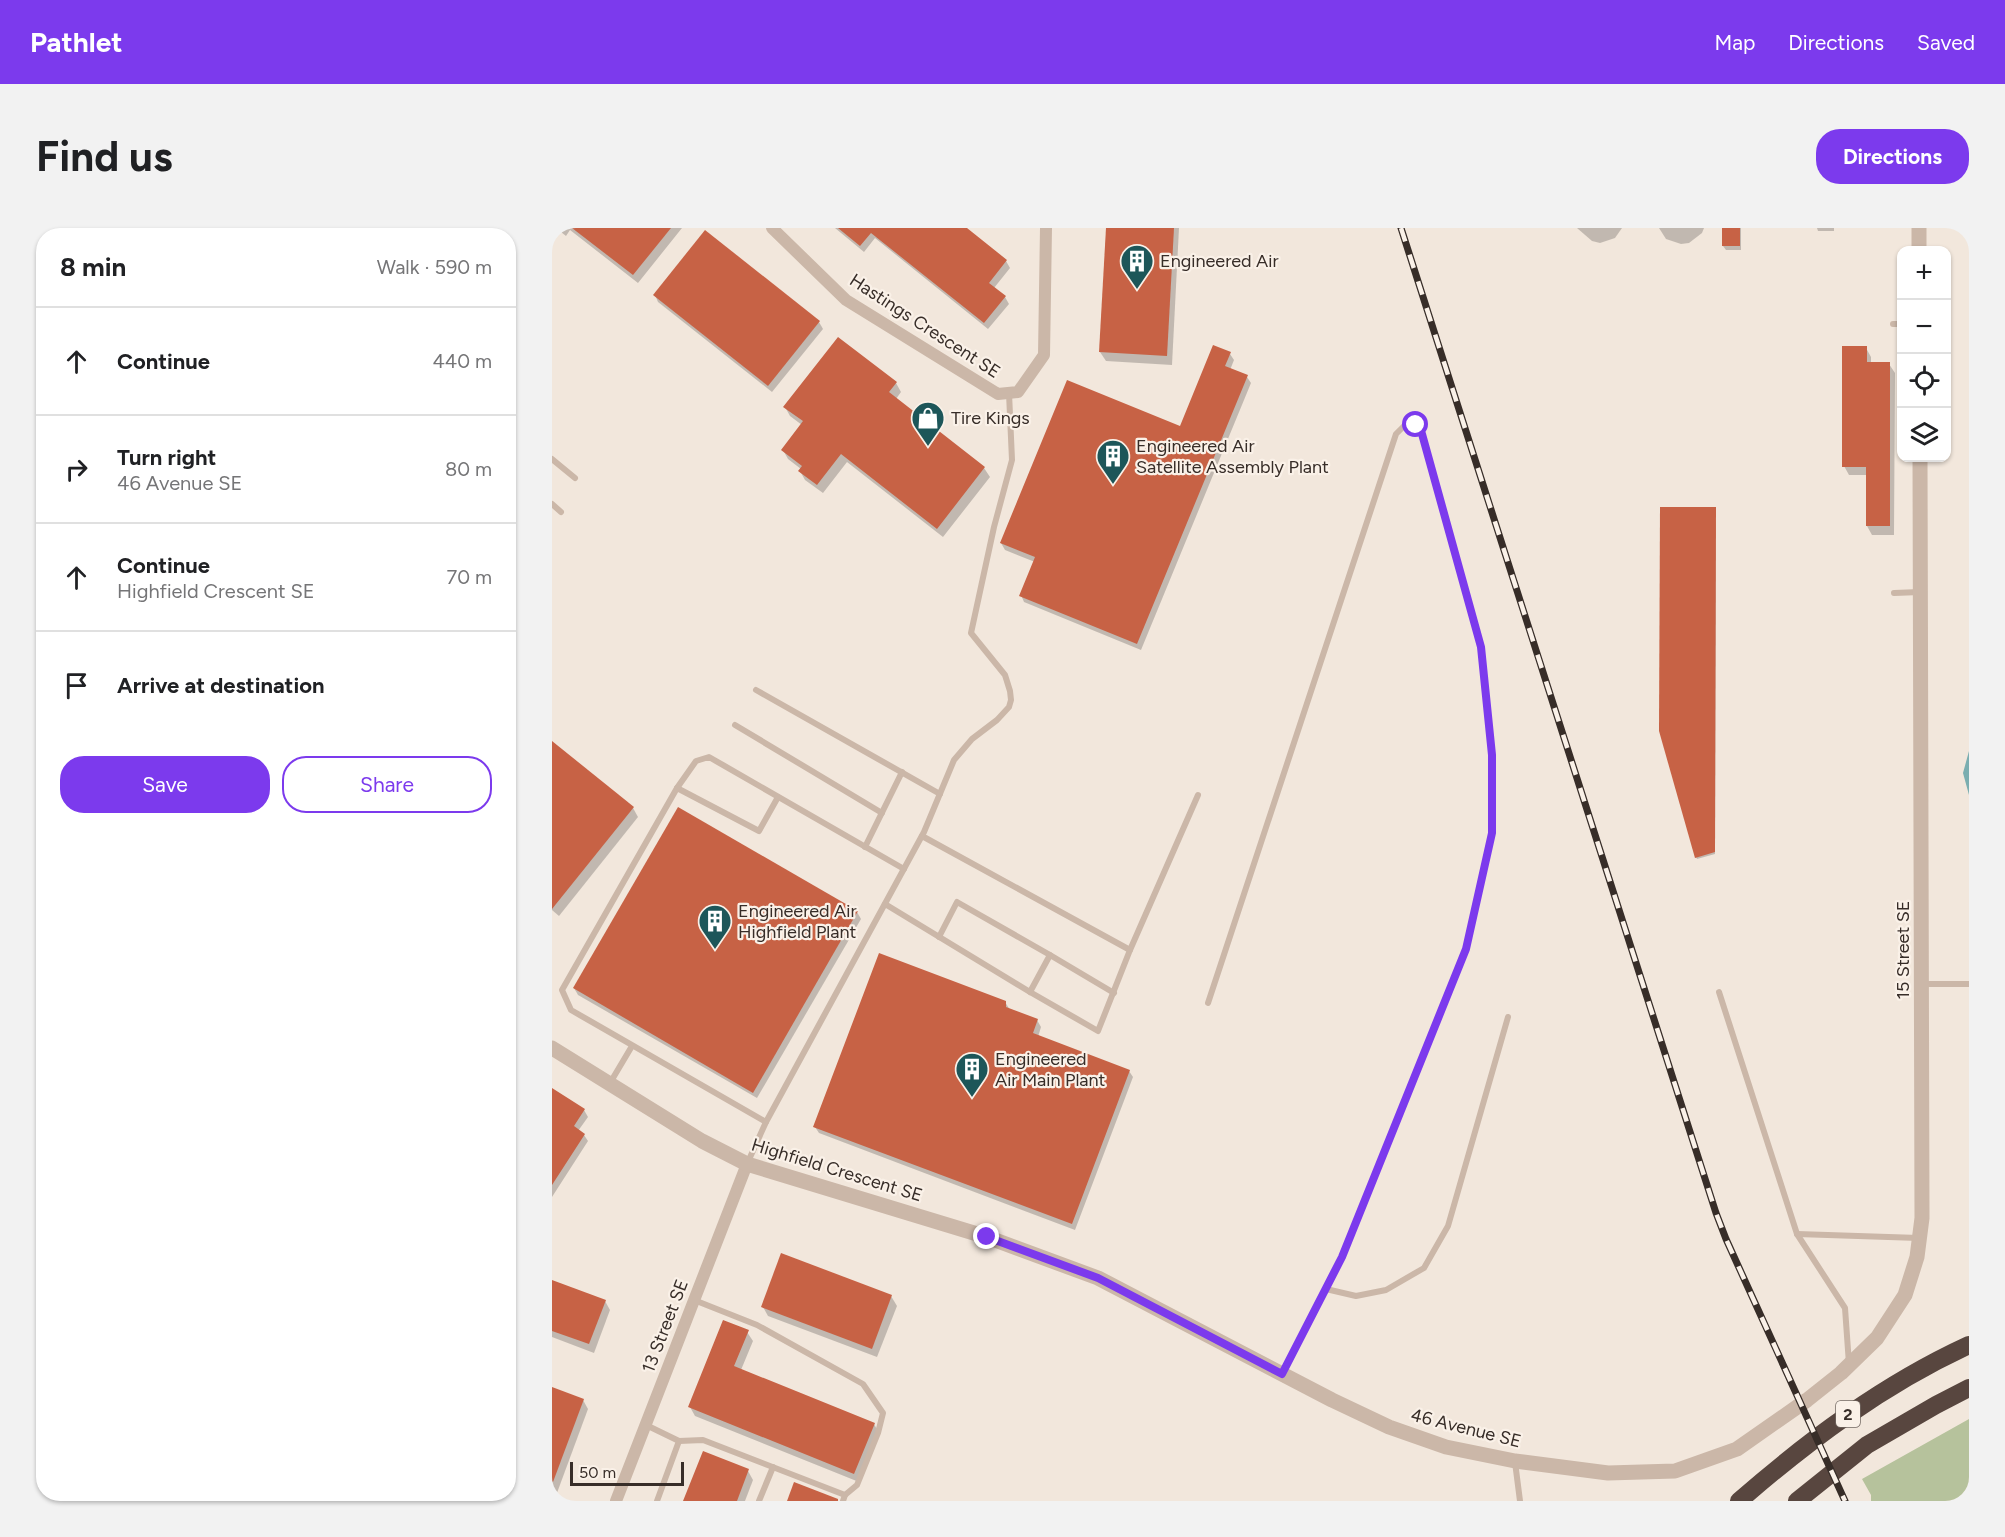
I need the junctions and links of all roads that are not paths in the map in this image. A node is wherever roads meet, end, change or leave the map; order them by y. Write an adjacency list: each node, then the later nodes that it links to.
1 (772, 228): 7 (street, Hastings Crescent SE)
2 (1046, 228): 7 (street, Hastings Crescent SE)
3 (1919, 228): 4 (street)
4 (1919, 246)
5 (1893, 324): 6 (lane)
6 (1897, 324)
7 (1009, 393): 19 (lane)
8 (552, 459): 10 (lane)
9 (1920, 462): 14 (street, 15 Street SE)
10 (575, 478)
11 (552, 504): 12 (lane)
12 (561, 512)
13 (1894, 592): 14 (lane)
14 (1921, 592): 30 (street, 15 Street SE)
15 (756, 690): 17 (lane)
16 (735, 725): 22 (lane)
17 (902, 772): 19 (lane); 22 (lane)
18 (677, 788): 21 (lane); 21 (lane); 37 (lane)
19 (940, 794): 23 (lane)
20 (1198, 795): 28 (lane)
21 (778, 797): 24 (lane)
22 (882, 813): 24 (lane)
23 (922, 836): 25 (lane); 28 (lane)
24 (865, 847): 25 (lane)
25 (904, 869): 26 (lane)
26 (885, 904): 27 (lane); 40 (lane)
27 (939, 938): 29 (lane); 32 (lane)
28 (1130, 950): 34 (lane)
29 (1050, 955): 32 (lane); 34 (lane)
30 (1923, 984): 31 (lane); 43 (street, 15 Street SE)
31 (1969, 984)
32 (1030, 992): 34 (lane)
33 (1719, 992): 42 (lane)
34 (1114, 993)
35 (1208, 1003): 44 (lane)
36 (1508, 1017): 44 (lane)
37 (632, 1046): 39 (lane); 40 (lane)
38 (552, 1048): 39 (street, Highfield Crescent SE)
39 (610, 1083): 41 (street, Highfield Crescent SE)
40 (766, 1122): 41 (lane)
41 (747, 1164): 45 (street, Highfield Crescent SE); 46 (street, 13 Street SE)
42 (1797, 1234): 43 (lane); 48 (lane)
43 (1920, 1238): 48 (street, 15 Street SE)
44 (1326, 1289): 49 (lane)
45 (1128, 1294): 49 (street, 46 Avenue SE)
46 (694, 1300): 52 (street, 13 Street SE); 56 (lane)
47 (1969, 1345): 61 (highway, 2)
48 (1849, 1365): 51 (street, 15 Street SE)
49 (1282, 1374): 54 (street, 46 Avenue SE)
50 (1969, 1388): 62 (highway, 2)
51 (1807, 1400): 54 (street, 46 Avenue SE)
52 (646, 1425): 53 (lane); 57 (street, 13 Street SE)
53 (679, 1440): 55 (lane); 58 (lane)
54 (1515, 1461): 60 (lane)
55 (773, 1467): 56 (lane); 59 (lane)
56 (844, 1498)
57 (616, 1501)
58 (657, 1501)
59 (759, 1501)
60 (1520, 1501)
61 (1739, 1501)
62 (1797, 1501)

